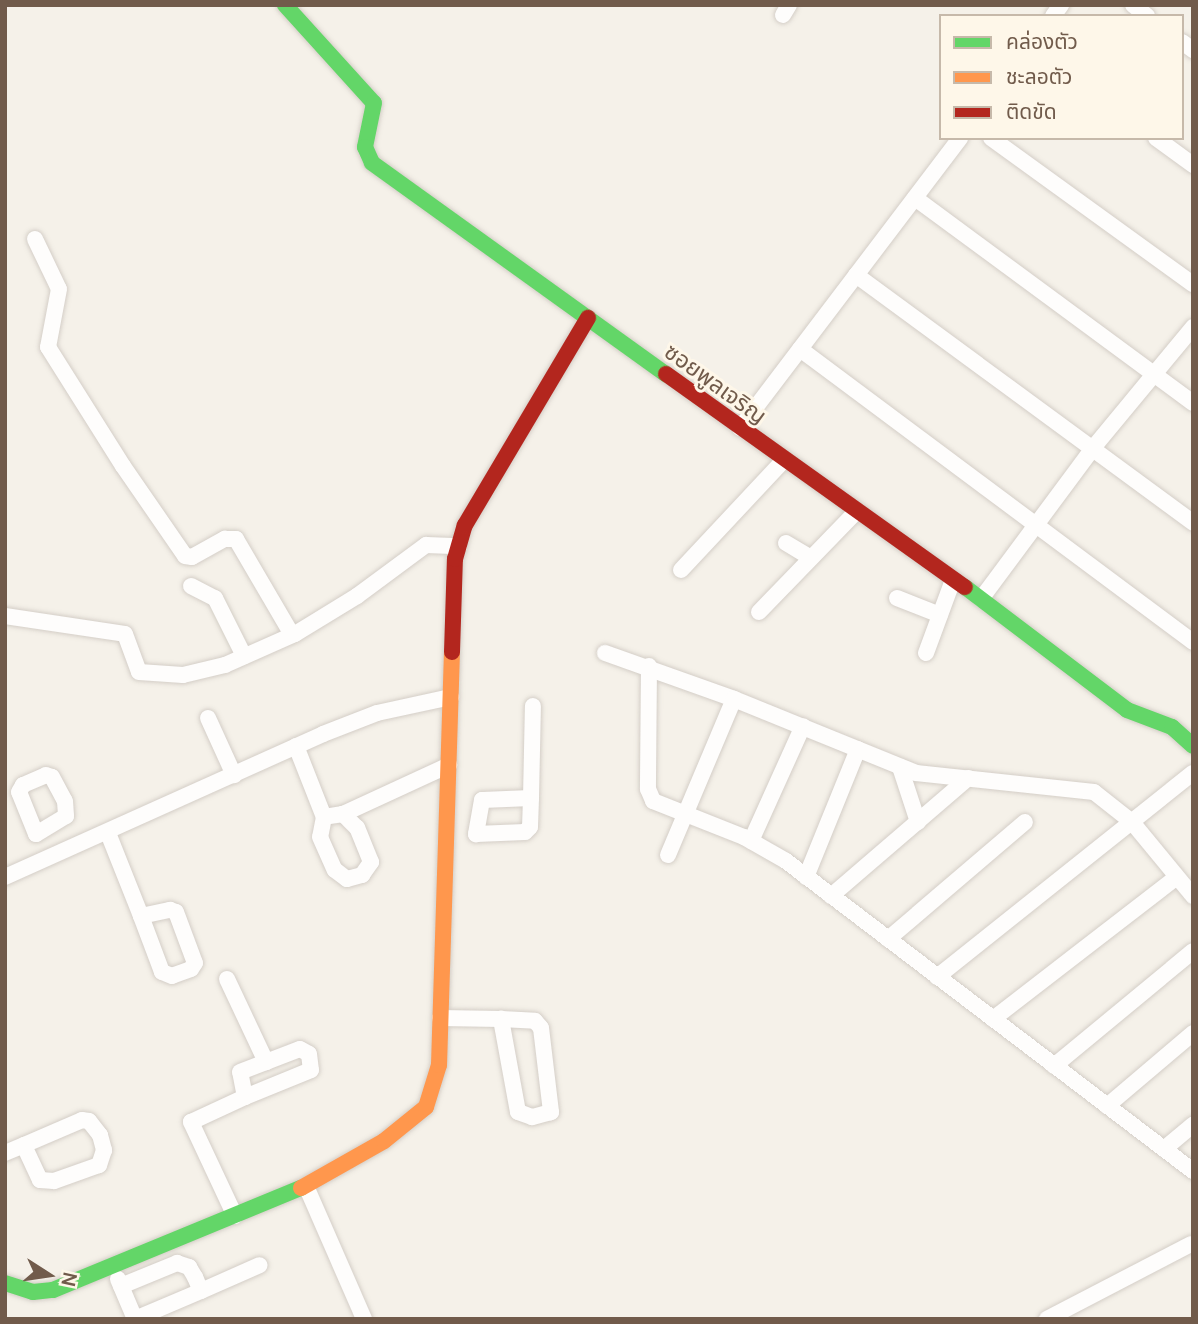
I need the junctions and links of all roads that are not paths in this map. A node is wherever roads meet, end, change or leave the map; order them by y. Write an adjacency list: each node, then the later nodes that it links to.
1 (285, 5): 10 (street, ซอยพูลเจริญ)
2 (958, 140): 6 (street)
3 (994, 140): 9 (street)
4 (1159, 140): 5 (street)
5 (1193, 165)
6 (915, 198): 8 (street); 13 (street)
7 (35, 239): 32 (street)
8 (856, 275): 12 (street); 16 (street)
9 (1193, 284)
10 (588, 318): 15 (street, ซอยพูลเจริญ); 22 (street)
11 (1193, 327): 13 (street)
12 (800, 349): 15 (street); 19 (street)
13 (1154, 374): 14 (street); 16 (street)
14 (1193, 403)
15 (740, 428): 17 (street, ซอยพูลเจริญ)
16 (1093, 447): 19 (street); 20 (street)
17 (783, 460): 18 (street, ซอยพูลเจริญ); 24 (street)
18 (855, 513): 23 (street); 25 (street, ซอยพูลเจริญ)
19 (1034, 523): 28 (street); 33 (street)
20 (1193, 523)
21 (786, 542): 23 (street)
22 (459, 546): 32 (street); 38 (street)
23 (811, 558): 29 (street)
24 (681, 570)
25 (953, 580): 28 (street, ซอยพูลเจริญ); 30 (street)
26 (191, 586): 36 (street)
27 (897, 598): 30 (street)
28 (981, 599): 44 (street, ซอยพูลเจริญ)
29 (759, 612)
30 (940, 615): 35 (street)
31 (5, 616): 36 (street)
32 (292, 635): 36 (street)
33 (1193, 642)
34 (605, 653): 37 (street)
35 (926, 653)
36 (244, 656)
37 (649, 666): 39 (street); 52 (street)
38 (451, 697): 43 (street); 46 (street)
39 (734, 699): 42 (street); 52 (street)
40 (533, 706): 51 (street)
41 (208, 718): 49 (street)
42 (803, 726): 45 (street); 62 (street)
43 (296, 746): 49 (street); 54 (street)
44 (1193, 747)
45 (858, 749): 47 (street); 66 (street)
46 (449, 765): 53 (street); 60 (street)
47 (900, 767): 50 (street); 55 (street)
48 (1193, 773): 57 (street)
49 (234, 775): 58 (street)
50 (968, 778): 55 (street); 57 (street)
51 (531, 798): 61 (street); 61 (street)
52 (687, 813): 62 (street); 63 (street)
53 (343, 814): 54 (street); 54 (street)
54 (324, 817)
55 (918, 822): 68 (street)
56 (1025, 822): 71 (street)
57 (1132, 822): 67 (street); 73 (street)
58 (108, 833): 64 (street); 70 (street)
59 (36, 834): 64 (street)
60 (446, 834): 61 (street); 75 (street)
61 (477, 834)
62 (751, 841): 66 (street)
63 (668, 855)
64 (44, 860): 65 (street)
65 (5, 877)
66 (806, 877): 68 (street)
67 (1177, 877): 69 (street); 77 (street)
68 (831, 896): 71 (street)
69 (1193, 896)
70 (141, 916)
71 (888, 939): 73 (street)
72 (1193, 951): 80 (street)
73 (937, 977): 77 (street)
74 (226, 979): 79 (street)
75 (440, 1018): 76 (street); 88 (street)
76 (501, 1019): 76 (street)
77 (993, 1019): 80 (street)
78 (1193, 1033): 82 (street)
79 (267, 1062): 81 (street); 81 (street)
80 (1054, 1066): 82 (street)
81 (245, 1097): 89 (street)
82 (1107, 1106): 85 (street)
83 (1193, 1125): 85 (street)
84 (24, 1146): 84 (street); 86 (street)
85 (1164, 1149): 87 (street)
86 (5, 1153)
87 (1193, 1171)
88 (306, 1186): 89 (street); 96 (street)
89 (235, 1216): 92 (street)
90 (1191, 1244): 98 (street)
91 (260, 1265): 95 (street)
92 (113, 1268): 93 (street); 94 (street)
93 (5, 1283)
94 (121, 1286): 95 (street); 97 (street)
95 (201, 1291): 97 (street)
96 (361, 1318)
97 (135, 1319)
98 (1047, 1319)

